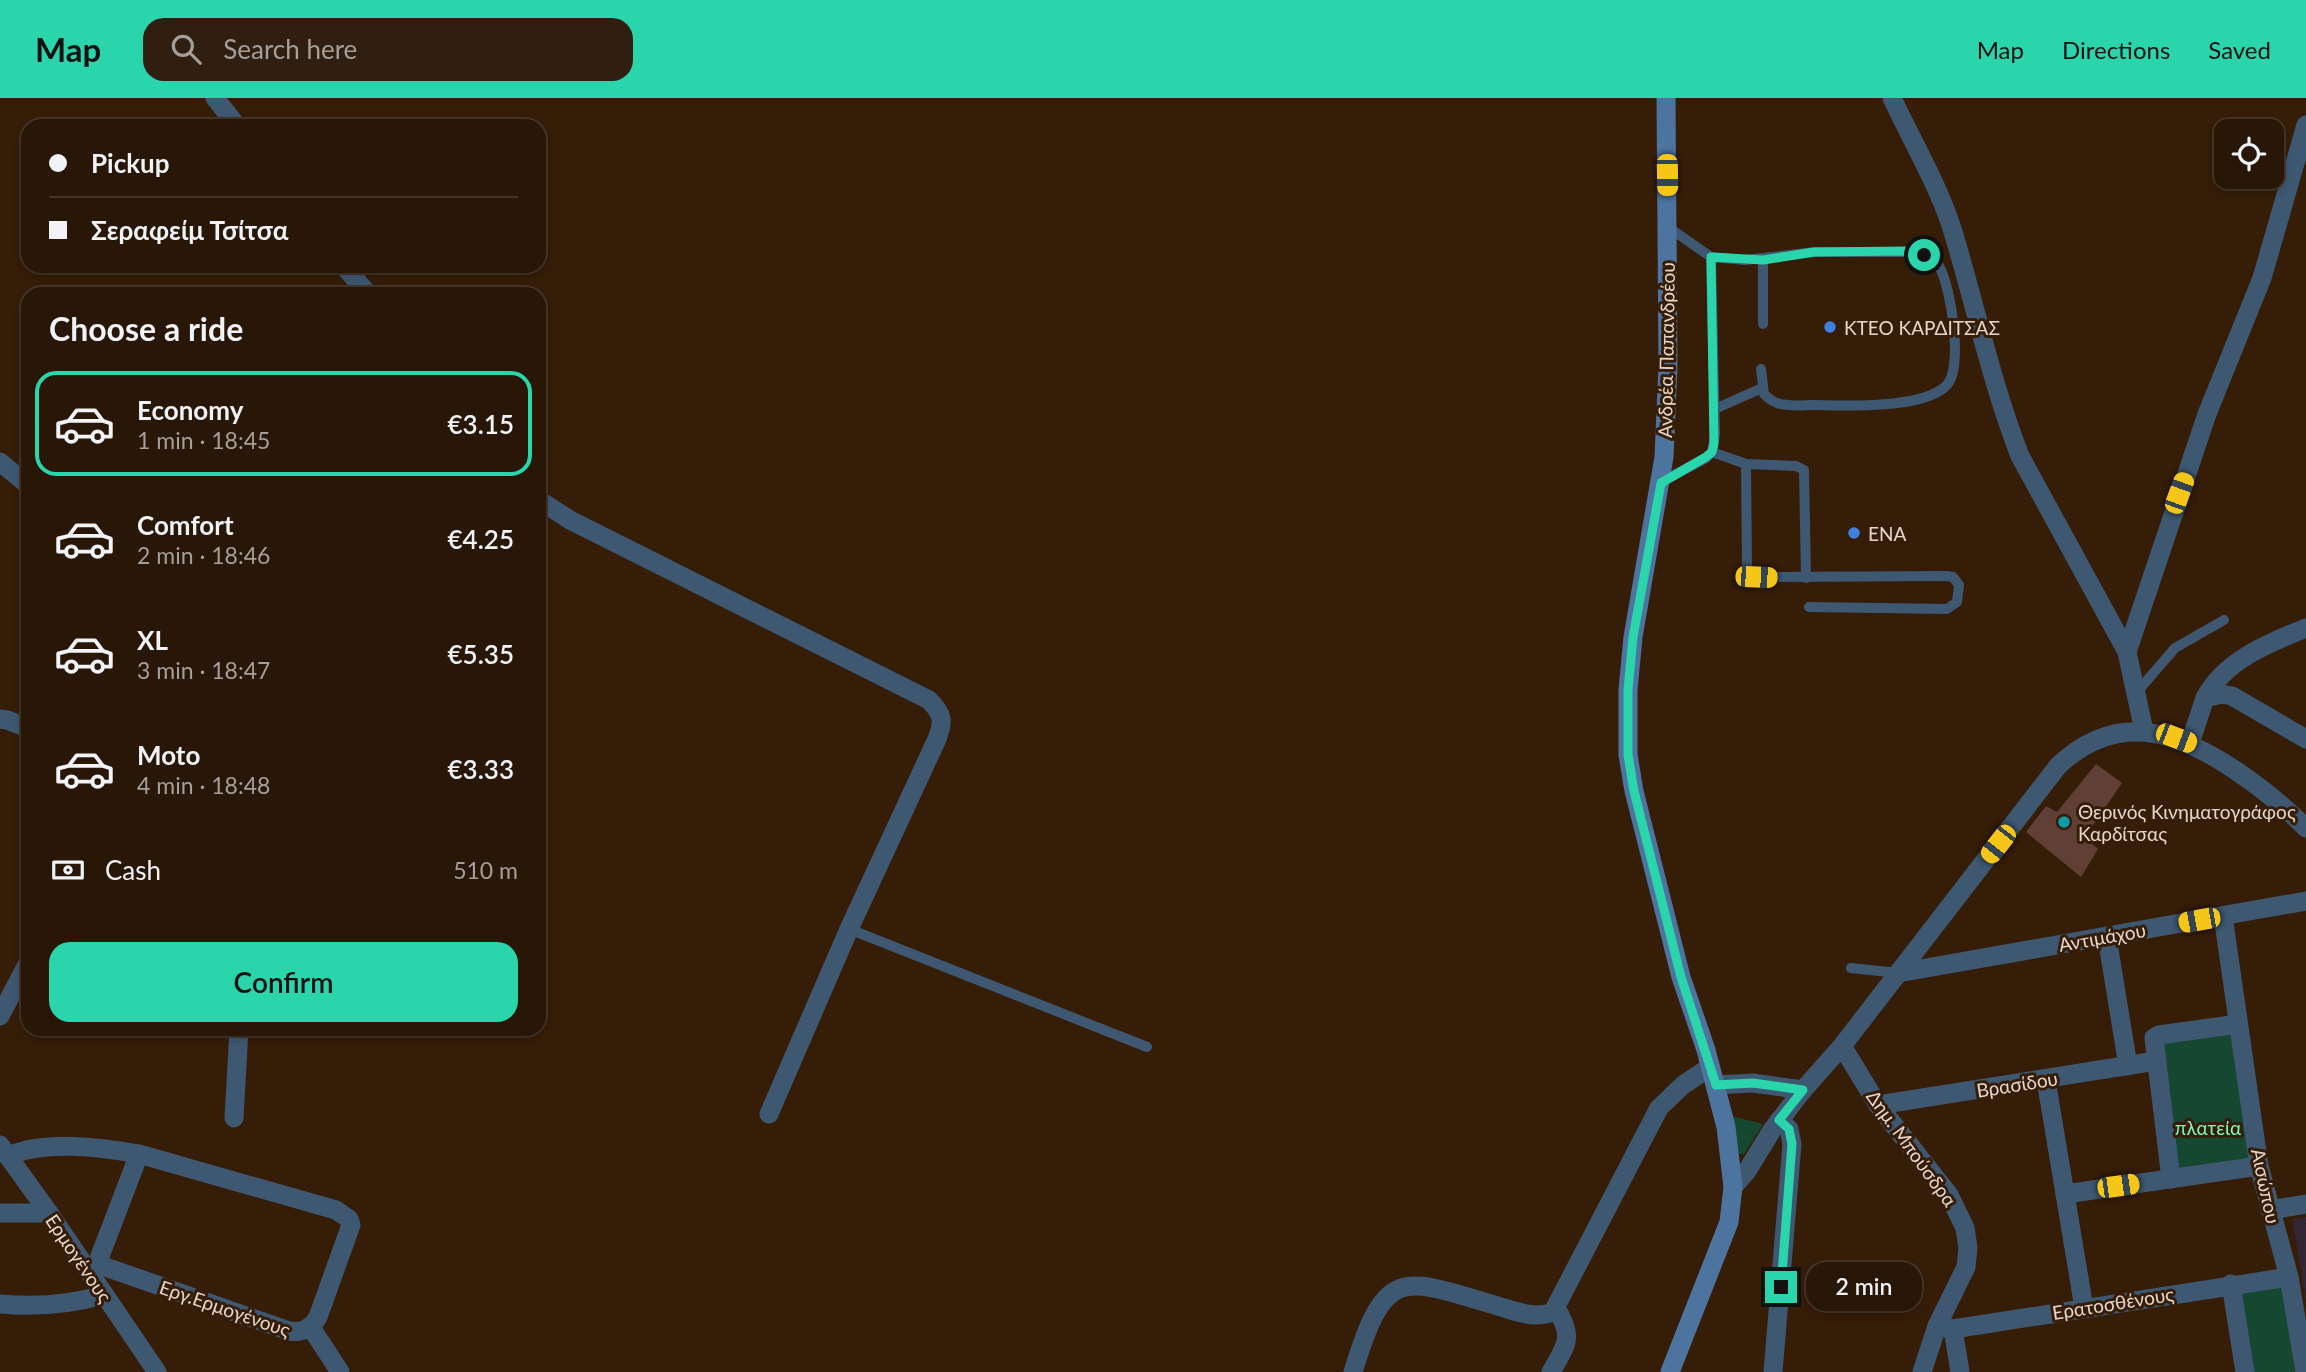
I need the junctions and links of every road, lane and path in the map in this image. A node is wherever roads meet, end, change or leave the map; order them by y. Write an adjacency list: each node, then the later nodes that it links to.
1 (215, 98): 4 (street)
2 (1666, 98): 6 (main road, Ανδρέα Παπανδρέου)
3 (1892, 98): 25 (street)
4 (232, 119)
5 (2306, 125): 25 (street)
6 (1668, 227): 7 (lane); 19 (main road, Ανδρέα Παπανδρέου)
7 (1711, 257): 8 (lane); 14 (lane)
8 (1763, 260): 11 (lane); 13 (lane)
9 (350, 273): 10 (street)
10 (362, 287)
11 (1763, 324)
12 (1761, 369): 13 (lane)
13 (1762, 388): 14 (lane)
14 (1714, 409): 15 (lane)
15 (1712, 452): 17 (lane); 19 (lane)
16 (0, 462): 18 (street)
17 (1746, 464): 21 (lane); 21 (lane)
18 (21, 479)
19 (1661, 483): 48 (main road, Ανδρέα Παπανδρέου)
20 (546, 505): 36 (street)
21 (1806, 578): 22 (lane)
22 (1809, 607)
23 (2224, 620): 26 (lane)
24 (2306, 628): 27 (street)
25 (2127, 652): 26 (street)
26 (2137, 693): 30 (street)
27 (2205, 698): 31 (street); 32 (street)
28 (0, 719): 29 (street)
29 (21, 725)
30 (2144, 731): 32 (street); 39 (street)
31 (2306, 739)
32 (2190, 743): 33 (street)
33 (2306, 828)
34 (2306, 901): 35 (street, Αντιμάχου)
35 (2222, 916): 37 (street, Αντιμάχου); 42 (street, Αισώπου)
36 (849, 929): 45 (lane); 52 (street)
37 (2107, 937): 39 (street, Αντιμάχου); 47 (street)
38 (1851, 968): 39 (lane)
39 (1898, 973): 44 (street)
40 (21, 977): 41 (street)
41 (0, 1016)
42 (2238, 1024): 46 (street); 57 (street, Αισώπου)
43 (239, 1036): 53 (street)
44 (1842, 1045): 50 (street); 51 (street, Δημ. Μπούσδρα)
45 (1147, 1047)
46 (2156, 1061): 47 (street, Βρασίδου); 58 (street)
47 (2128, 1066): 49 (street, Βρασίδου)
48 (1713, 1076): 50 (street); 59 (main road, Ανδρέα Παπανδρέου); 70 (street)
49 (2046, 1080): 51 (street, Βρασίδου); 60 (street)
50 (1803, 1090): 54 (street)
51 (1878, 1105): 73 (street, Δημ. Μπούσδρα)
52 (769, 1114)
53 (234, 1118)
54 (1779, 1120): 59 (street); 79 (street)
55 (4, 1151): 56 (street, Εργ.Ερμογένους); 64 (street, Ερμογένους)
56 (139, 1154): 65 (street); 72 (street, Εργ.Ερμογένους)
57 (2259, 1166): 58 (street); 62 (street, Αισώπου)
58 (2171, 1179): 60 (street)
59 (1733, 1187): 78 (main road, Ανδρέα Παπανδρέου)
60 (2065, 1194): 71 (street)
61 (2306, 1204): 62 (street)
62 (2270, 1210): 66 (street, Αισώπου)
63 (0, 1213): 64 (street)
64 (49, 1213): 65 (street, Ερμογένους)
65 (92, 1267): 68 (street, Ερμογένους); 72 (street, Εργ.Ερμογένους)
66 (2289, 1277): 67 (street, Ερατοσθένους); 83 (street, Αισώπου)
67 (2231, 1284): 71 (street, Ερατοσθένους); 82 (street)
68 (103, 1295): 69 (street); 74 (street, Ερμογένους)
69 (0, 1304)
70 (1556, 1308): 76 (street); 77 (street)
71 (2084, 1308): 73 (street, Ερατοσθένους)
72 (310, 1326): 75 (street)
73 (1945, 1328): 80 (street, Δημ. Μπούσδρα); 81 (street)
74 (157, 1372)
75 (340, 1372)
76 (1353, 1372)
77 (1551, 1372)
78 (1670, 1372)
79 (1773, 1372)
80 (1922, 1372)
81 (1960, 1372)
82 (2245, 1372)
83 (2305, 1372)

